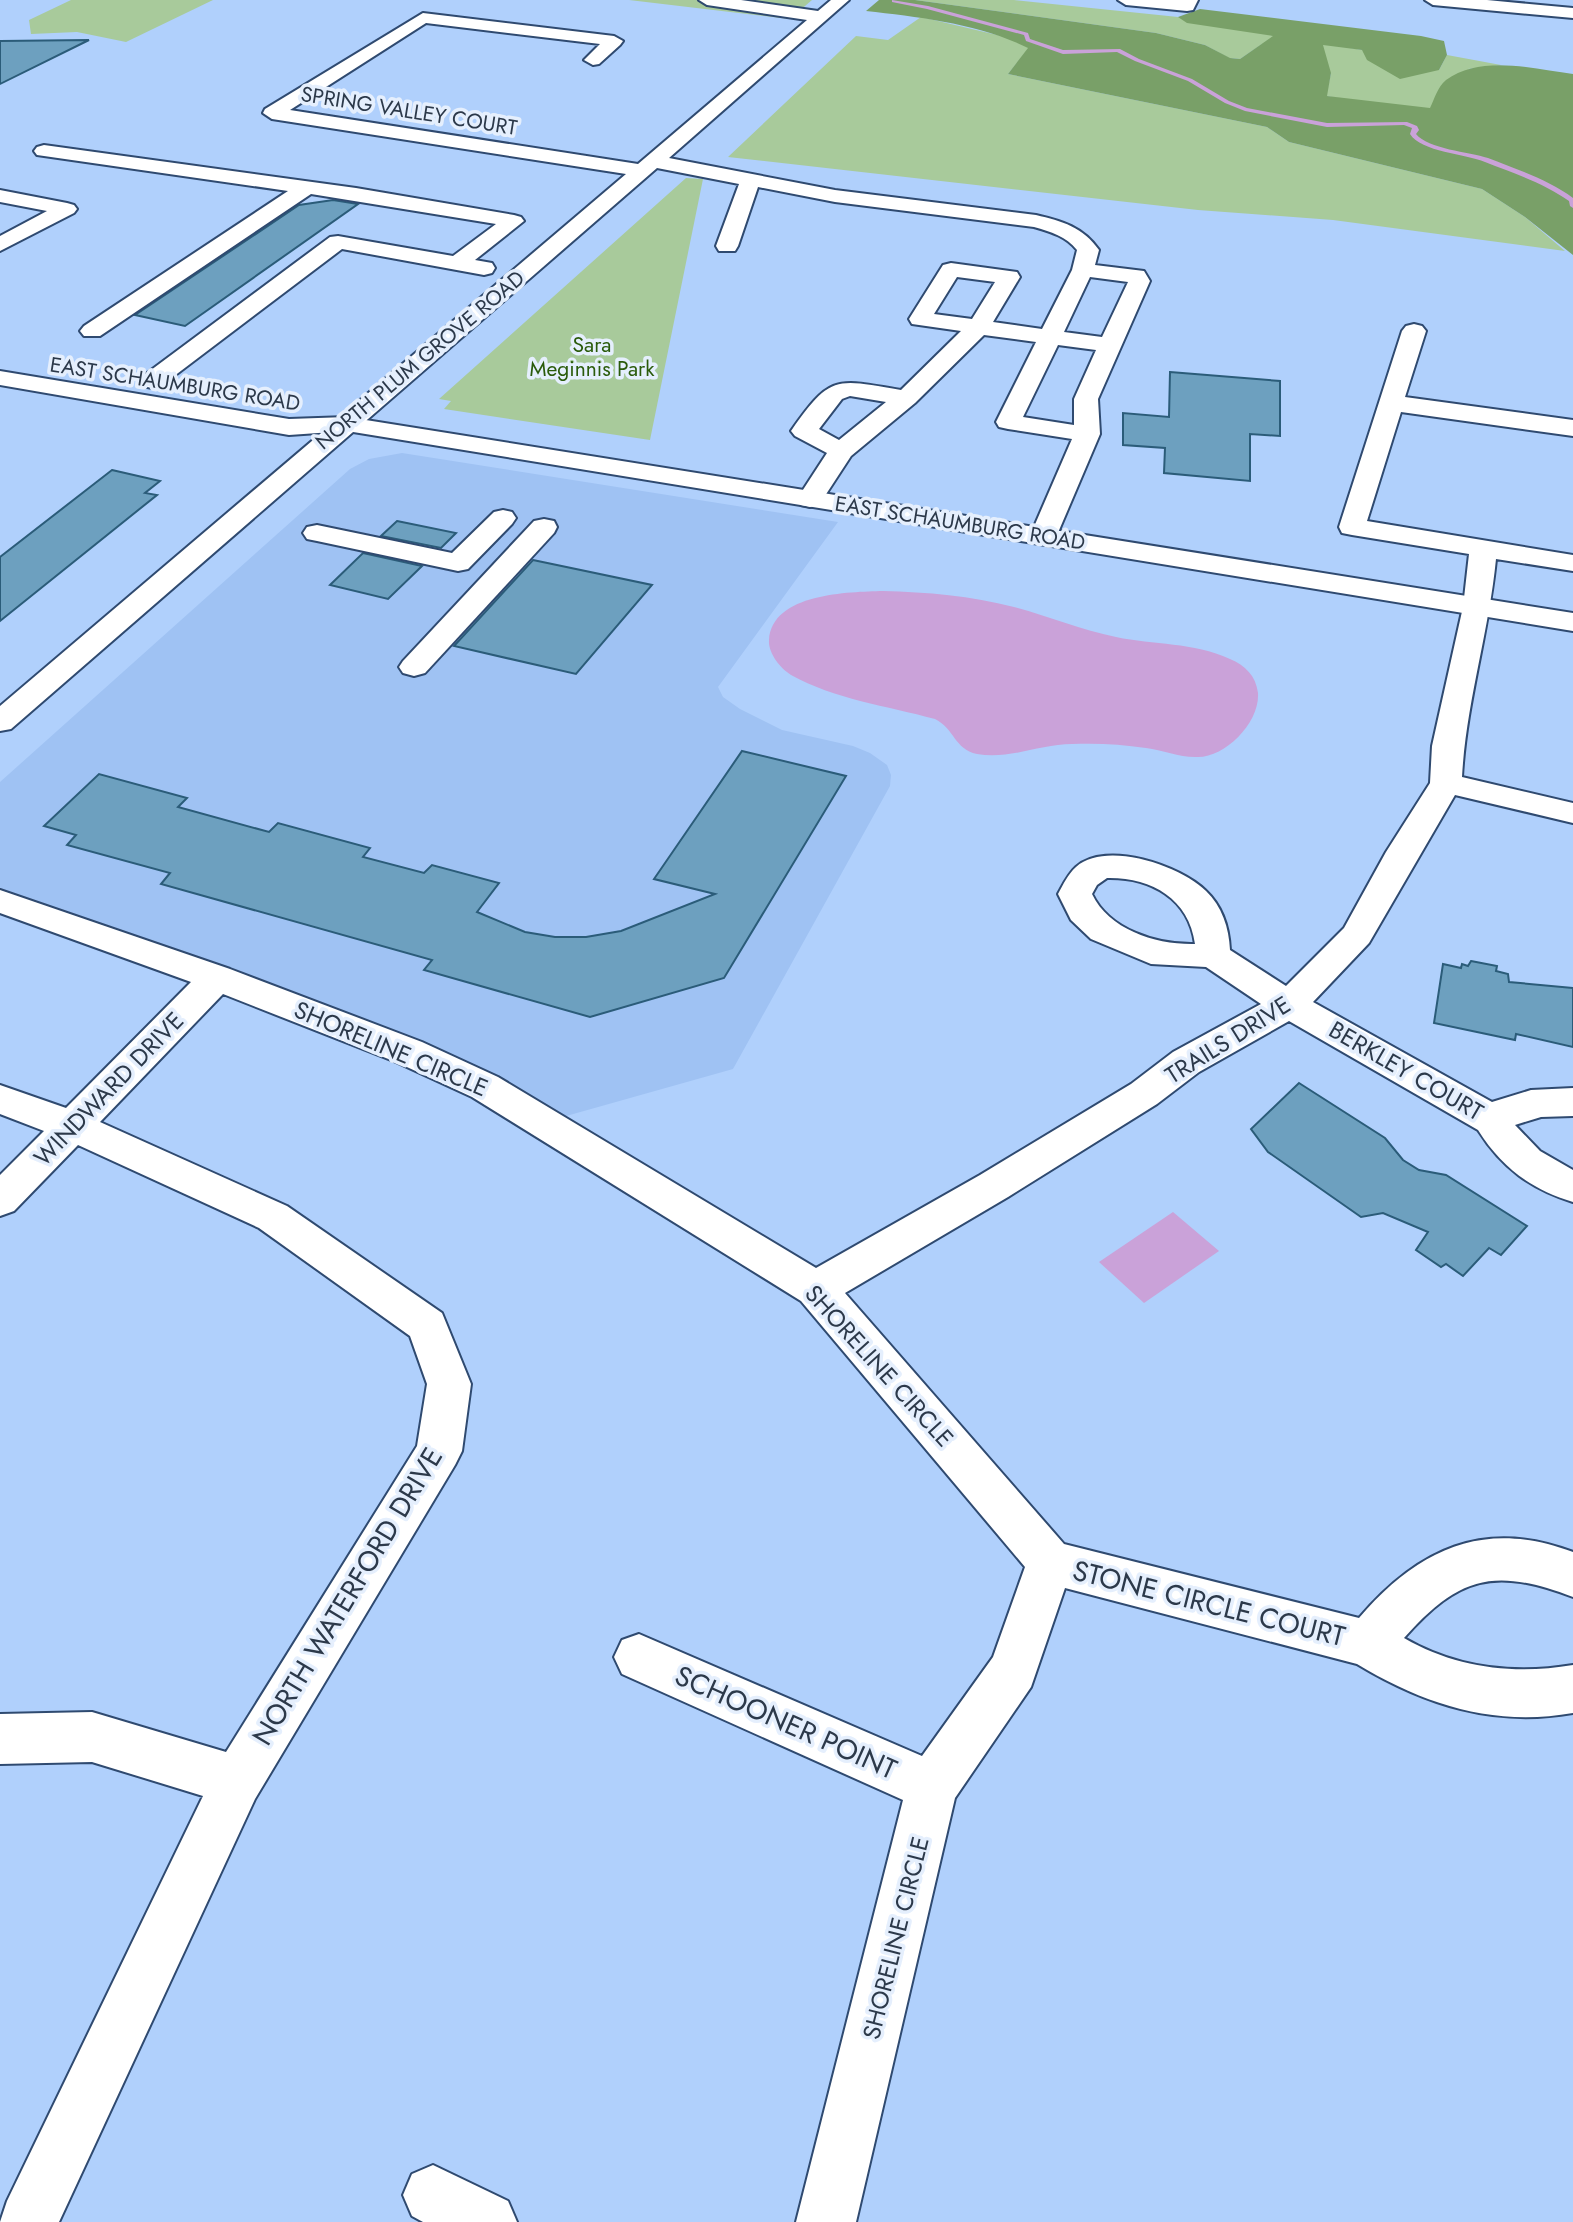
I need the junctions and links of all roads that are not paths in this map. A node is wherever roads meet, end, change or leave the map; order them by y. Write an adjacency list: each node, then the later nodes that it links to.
1 (707, 0): 7 (street)
2 (841, 0): 7 (street, NORTH PLUM GROVE ROAD)
3 (1126, 0): 4 (street)
4 (1191, 0)
5 (1433, 0): 6 (street)
6 (1573, 13)
7 (821, 17): 10 (street, NORTH PLUM GROVE ROAD)
8 (593, 60): 10 (street, SPRING VALLEY COURT)
9 (44, 151): 12 (street)
10 (648, 166): 11 (street); 18 (street, NORTH PLUM GROVE ROAD)
11 (750, 180): 15 (street); 17 (street)
12 (306, 188): 16 (street); 19 (street)
13 (0, 196): 14 (street)
14 (0, 245)
15 (727, 246)
16 (457, 263): 18 (street); 25 (street)
17 (1083, 270): 21 (street); 22 (street)
18 (520, 275): 30 (street, NORTH PLUM GROVE ROAD)
19 (92, 331)
20 (1414, 331): 28 (street)
21 (1050, 337): 22 (street); 27 (street); 32 (street)
22 (1110, 345): 32 (street)
23 (0, 355): 25 (street, EAST SCHAUMBURG ROAD)
24 (0, 378): 30 (street, EAST SCHAUMBURG ROAD)
25 (152, 381): 26 (street, EAST SCHAUMBURG ROAD)
26 (204, 389)
27 (906, 398): 33 (street); 33 (street)
28 (1392, 403): 31 (street); 39 (street)
29 (297, 404): 30 (street, EAST SCHAUMBURG ROAD)
30 (347, 424): 34 (street, EAST SCHAUMBURG ROAD); 44 (street, NORTH PLUM GROVE ROAD)
31 (1573, 428)
32 (1087, 434): 38 (street)
33 (841, 451): 34 (street)
34 (810, 499): 38 (street, EAST SCHAUMBURG ROAD)
35 (503, 517): 37 (street)
36 (544, 527): 43 (street)
37 (317, 533)
38 (1044, 537): 41 (street, EAST SCHAUMBURG ROAD)
39 (1483, 550): 40 (street); 41 (street, TRAILS DRIVE)
40 (1573, 563)
41 (1477, 607): 42 (street, EAST SCHAUMBURG ROAD); 45 (street, TRAILS DRIVE)
42 (1573, 622)
43 (414, 667)
44 (0, 722)
45 (1446, 783): 46 (street); 50 (street, TRAILS DRIVE)
46 (1573, 813)
47 (0, 901): 49 (street, SHORELINE CIRCLE)
48 (1213, 955): 50 (street, BERKLEY COURT)
49 (217, 978): 54 (street, WINDWARD DRIVE); 57 (street, SHORELINE CIRCLE)
50 (1289, 1005): 53 (street, BERKLEY COURT); 57 (street, TRAILS DRIVE)
51 (0, 1099): 54 (street, NORTH WATERFORD DRIVE)
52 (1573, 1102): 53 (street, BERKLEY COURT)
53 (1492, 1120): 55 (street, BERKLEY COURT)
54 (75, 1127): 56 (street, WINDWARD DRIVE); 64 (street, NORTH WATERFORD DRIVE)
55 (1573, 1187)
56 (0, 1200)
57 (816, 1289): 58 (street, SHORELINE CIRCLE)
58 (1050, 1562): 60 (street, STONE CIRCLE COURT); 65 (street, SHORELINE CIRCLE)
59 (1573, 1575): 60 (street, STONE CIRCLE COURT)
60 (1368, 1644): 62 (street, STONE CIRCLE COURT)
61 (639, 1657): 65 (street, SCHOONER POINT)
62 (1573, 1689)
63 (0, 1739): 64 (street)
64 (237, 1781): 67 (street, NORTH WATERFORD DRIVE)
65 (932, 1787): 69 (street, SHORELINE CIRCLE)
66 (433, 2195): 68 (street)
67 (28, 2222)
68 (487, 2222)
69 (826, 2222)

